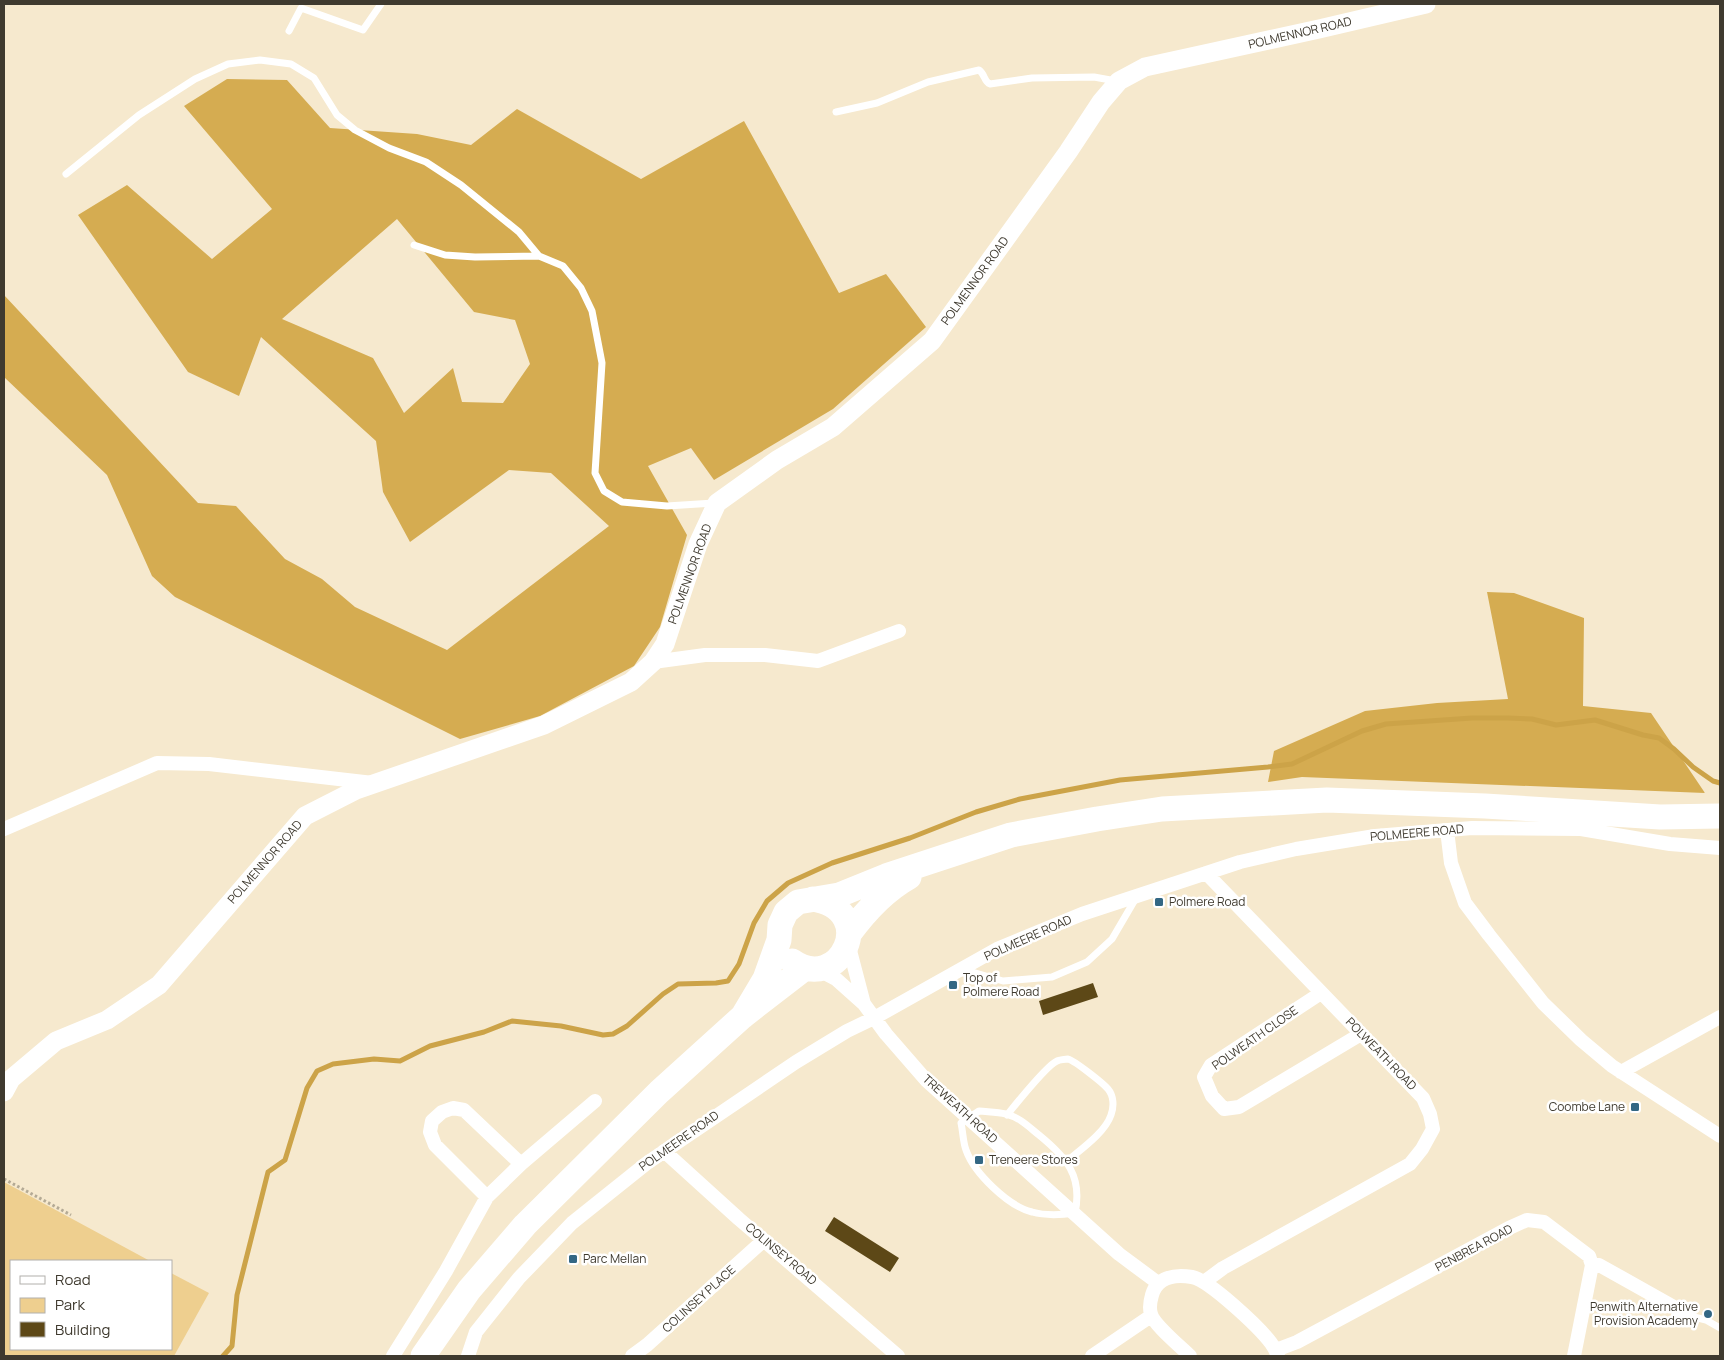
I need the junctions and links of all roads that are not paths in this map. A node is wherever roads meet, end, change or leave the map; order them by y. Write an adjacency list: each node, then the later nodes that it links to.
1 (381, 4): 3 (lane)
2 (1426, 4): 4 (street, POLMENNOR ROAD)
3 (289, 32)
4 (1119, 81): 5 (lane); 9 (street, POLMENNOR ROAD)
5 (836, 112)
6 (66, 174): 8 (lane)
7 (414, 244): 8 (lane)
8 (539, 256): 9 (lane)
9 (717, 503): 11 (street, POLMENNOR ROAD)
10 (899, 631): 11 (street)
11 (653, 662): 12 (street, POLMENNOR ROAD)
12 (376, 783): 14 (street); 32 (street, POLMENNOR ROAD)
13 (1720, 816): 17 (highway)
14 (4, 829)
15 (1447, 830): 16 (street, POLMEERE ROAD); 18 (street, POLMEERE ROAD); 31 (street)
16 (1720, 848)
17 (955, 852): 20 (highway); 21 (highway)
18 (1206, 873): 19 (street, POLMEERE ROAD); 25 (street, POLWEATH ROAD)
19 (1138, 895): 24 (street, POLMEERE ROAD); 24 (lane)
20 (813, 899): 21 (highway); 22 (highway)
21 (848, 938): 23 (highway); 26 (street, TREWEATH ROAD)
22 (779, 940): 23 (highway); 27 (highway)
23 (811, 968): 26 (street, TREWEATH ROAD); 27 (highway)
24 (962, 969): 29 (street, POLMEERE ROAD)
25 (1321, 992): 30 (street, POLWEATH ROAD); 30 (street, POLWEATH CLOSE)
26 (864, 1004): 29 (street, TREWEATH ROAD)
27 (743, 1016): 51 (highway)
28 (1720, 1017): 31 (street)
29 (874, 1018): 35 (street, TREWEATH ROAD); 37 (street, POLMEERE ROAD)
30 (1361, 1034): 45 (street, POLWEATH ROAD)
31 (1621, 1072): 36 (street)
32 (4, 1092)
33 (596, 1101): 39 (street)
34 (1007, 1114): 35 (lane); 38 (lane); 38 (lane)
35 (969, 1118): 41 (street, TREWEATH ROAD); 41 (lane)
36 (1720, 1136)
37 (664, 1151): 42 (street, COLINSEY ROAD); 52 (street, POLMEERE ROAD)
38 (1066, 1162): 41 (lane)
39 (521, 1164): 40 (street); 40 (street)
40 (488, 1196): 50 (street)
41 (1075, 1213): 44 (street, TREWEATH ROAD)
42 (764, 1240): 53 (street, COLINSEY PLACE); 54 (street, COLINSEY ROAD)
43 (1592, 1264): 47 (street, PENBREA ROAD); 49 (street, PENBREA ROAD); 57 (street)
44 (1158, 1282): 45 (street); 46 (street)
45 (1204, 1282): 49 (street)
46 (1151, 1316): 55 (street); 56 (street)
47 (1690, 1316): 48 (lane)
48 (1720, 1328)
49 (1277, 1353)
50 (394, 1356)
51 (423, 1356)
52 (468, 1356)
53 (632, 1356)
54 (898, 1356)
55 (1092, 1356)
56 (1190, 1356)
57 (1574, 1356)

